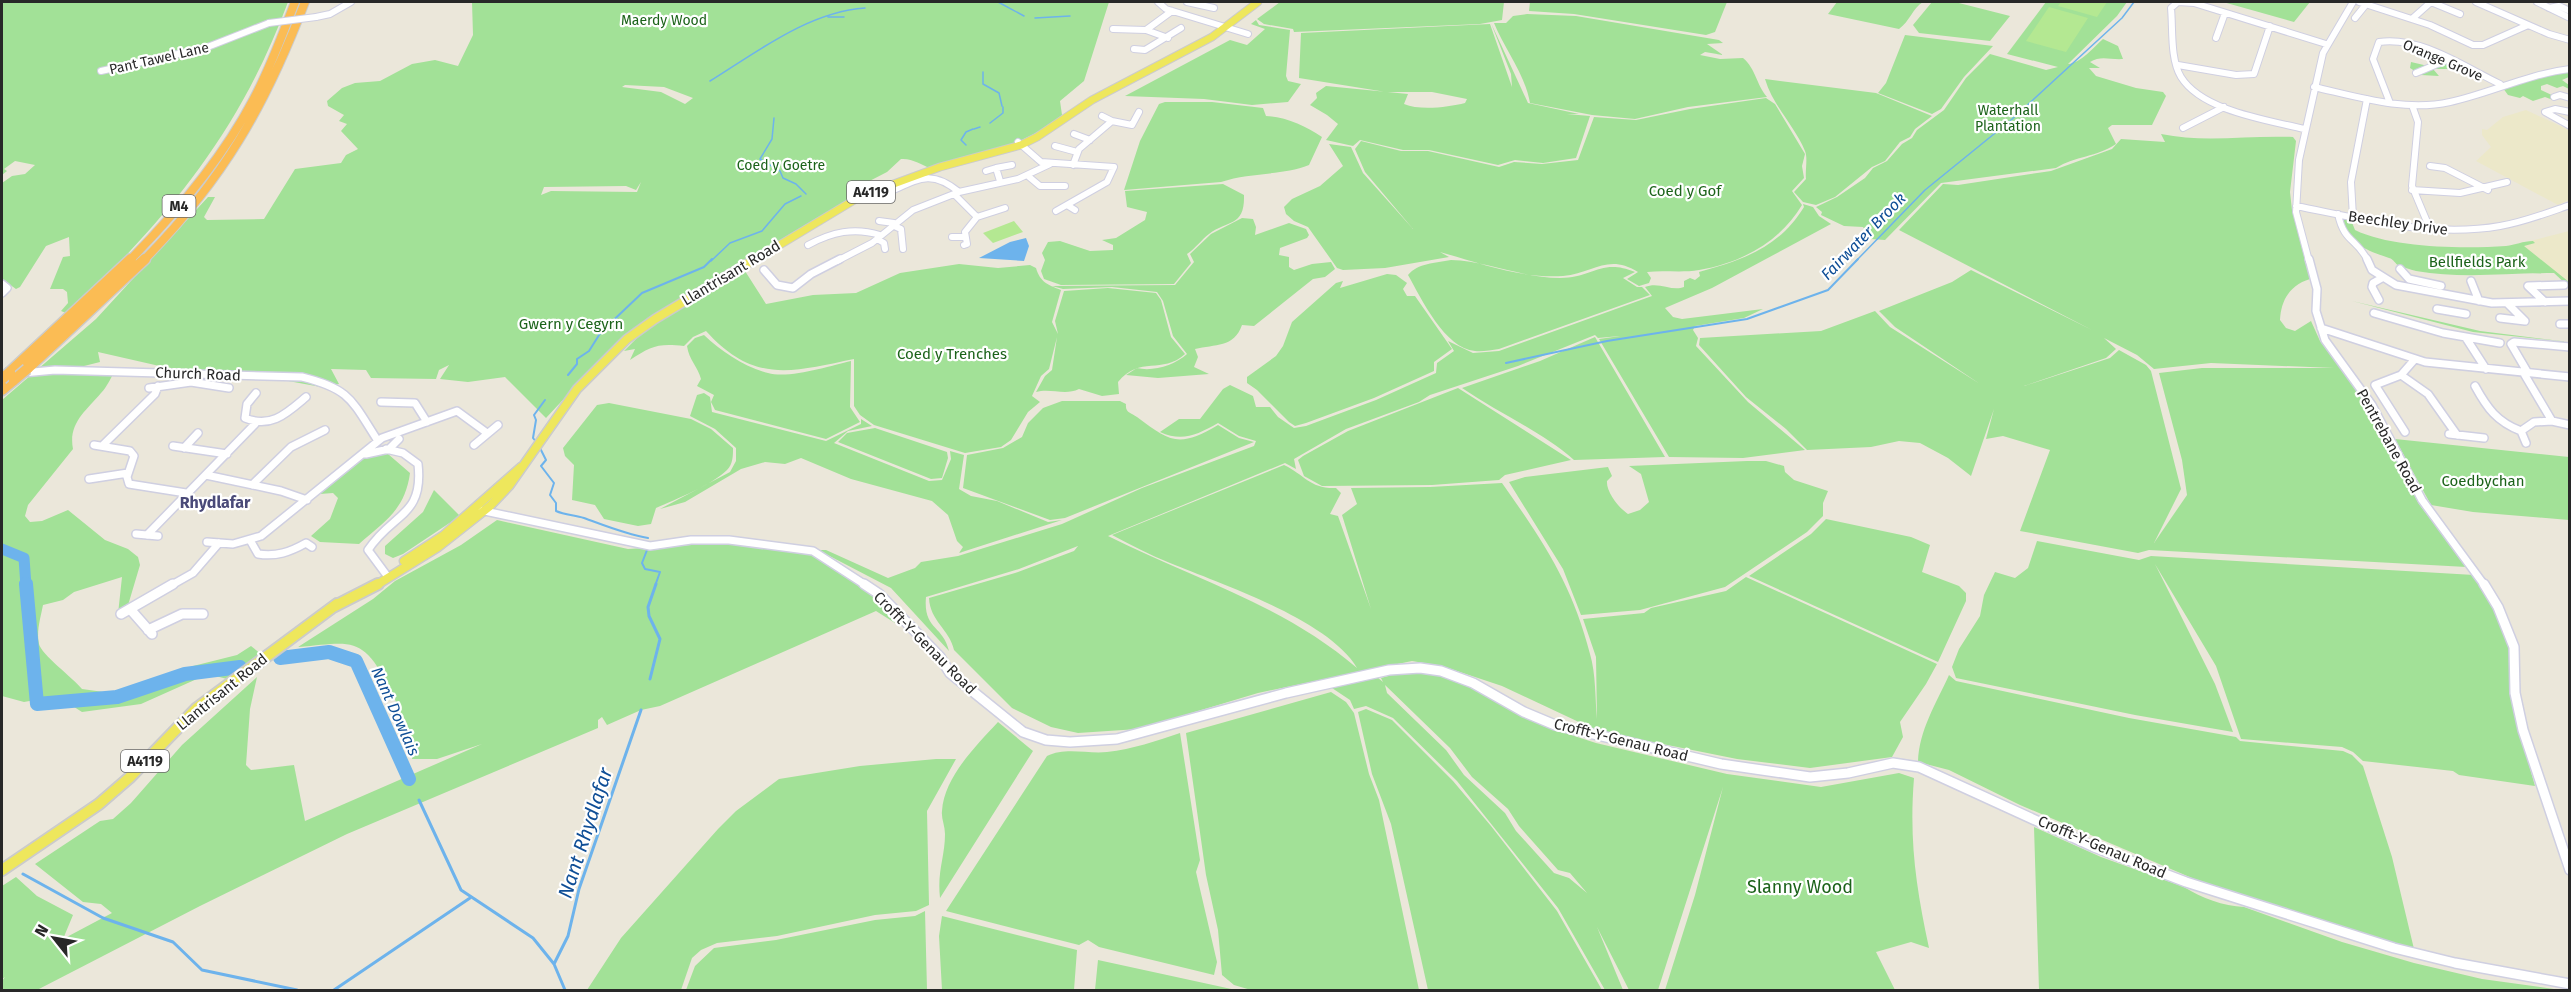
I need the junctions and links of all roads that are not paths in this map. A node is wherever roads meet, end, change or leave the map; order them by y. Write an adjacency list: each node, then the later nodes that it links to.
1 (295, 2): 129 (highway, M4)
2 (305, 2): 129 (highway, M4, bridge)
3 (351, 2): 41 (street, Pant Tawel Lane, bridge)
4 (1158, 2): 19 (street)
5 (1188, 2): 17 (street); 19 (street)
6 (1251, 2): 27 (main road, Llantrisant Road / A4119)
7 (1258, 2): 27 (main road, Llantrisant Road / A4119)
8 (2182, 2): 21 (street); 39 (street)
9 (2352, 2): 36 (street, Pentrebane Road)
10 (2359, 2): 15 (street)
11 (2431, 2): 22 (street); 24 (street)
12 (2476, 2): 16 (street)
13 (2490, 2): 16 (street)
14 (2537, 2): 18 (street)
15 (2367, 3): 23 (street); 24 (street)
16 (2482, 5): 26 (street)
17 (1214, 8)
18 (2549, 8): 20 (street); 25 (street)
19 (1173, 11): 27 (street); 31 (street)
20 (2570, 11)
21 (2225, 13): 28 (street); 34 (street)
22 (2460, 14)
23 (2355, 18)
24 (2413, 18): 26 (street)
25 (2570, 18)
26 (2528, 25): 35 (street)
27 (1223, 26): 32 (street); 60 (main road, Llantrisant Road / A4119)
28 (2270, 26): 36 (street); 39 (street)
29 (1181, 28): 33 (street)
30 (1113, 29): 31 (street)
31 (1146, 30): 33 (street)
32 (1248, 34)
33 (1168, 38): 37 (street)
34 (2216, 38)
35 (2570, 40)
36 (2326, 44): 44 (street, Pentrebane Road)
37 (1134, 49)
38 (2447, 60): 42 (street); 43 (street, Orange Grove); 48 (street, Orange Grove)
39 (2178, 65): 50 (street)
40 (2570, 69): 43 (street)
41 (102, 71)
42 (2416, 73)
43 (2500, 84): 49 (street)
44 (2314, 87): 47 (street); 57 (street, Pentrebane Road)
45 (2554, 97): 46 (street)
46 (2570, 98)
47 (2367, 99): 48 (street); 85 (street)
48 (2390, 103): 49 (street)
49 (2412, 105): 73 (street)
50 (2224, 107): 56 (street); 57 (street)
51 (1139, 112): 54 (street)
52 (2570, 112): 55 (street)
53 (1102, 116): 54 (street)
54 (1112, 122): 59 (street)
55 (2570, 126)
56 (2183, 128)
57 (2304, 129): 79 (street, Pentrebane Road)
58 (1074, 134): 59 (street)
59 (1090, 140): 62 (street)
60 (1019, 143): 63 (street); 165 (main road, Llantrisant Road / A4119)
61 (1055, 146): 62 (street)
62 (1077, 152): 65 (street)
63 (1050, 164): 65 (street); 69 (street)
64 (1012, 165): 67 (street)
65 (1073, 165): 77 (street)
66 (2430, 166): 74 (street)
67 (996, 168): 68 (street); 70 (street)
68 (986, 171)
69 (1028, 176): 70 (street); 72 (street)
70 (1000, 181): 76 (street)
71 (2508, 182): 74 (street)
72 (1065, 186)
73 (2412, 190): 74 (street); 88 (street)
74 (2488, 190)
75 (887, 193): 76 (street)
76 (957, 193): 84 (street); 87 (street)
77 (1067, 205): 81 (street); 82 (street)
78 (2570, 205): 88 (street, Beechley Drive)
79 (2296, 206): 83 (street, Beechley Drive); 121 (street, Pentrebane Road)
80 (1005, 208): 84 (street)
81 (1075, 210)
82 (1056, 211)
83 (2338, 214): 85 (street, Beechley Drive); 98 (street)
84 (977, 217): 91 (street)
85 (2353, 217): 88 (street, Beechley Drive)
86 (879, 221): 87 (street)
87 (893, 224): 89 (street); 92 (street)
88 (2430, 229)
89 (878, 237): 93 (street); 95 (street); 104 (street)
90 (952, 237): 91 (street)
91 (964, 237): 94 (street)
92 (905, 244)
93 (808, 245)
94 (964, 245)
95 (885, 249)
96 (2400, 268): 100 (street)
97 (759, 278): 104 (street)
98 (2382, 278): 106 (street); 109 (street)
99 (2471, 281): 110 (street)
100 (2420, 282): 103 (street); 106 (street)
101 (2, 284): 107 (street)
102 (2564, 285): 112 (street)
103 (2441, 286)
104 (793, 288): 105 (street)
105 (803, 290)
106 (2424, 290): 108 (street)
107 (2, 293)
108 (2450, 294): 110 (street); 115 (street)
109 (2379, 300)
110 (2479, 301): 113 (street)
111 (2569, 301): 112 (street)
112 (2545, 302): 113 (street)
113 (2508, 304): 118 (street)
114 (2438, 309): 115 (street)
115 (2457, 312): 117 (street)
116 (2374, 313): 122 (street)
117 (2466, 314)
118 (2500, 318)
119 (2560, 324): 120 (street)
120 (2570, 324)
121 (2321, 328): 125 (street); 178 (street, Pentrebane Road)
122 (2466, 338): 123 (street); 126 (street)
123 (2500, 343)
124 (2570, 347): 127 (street)
125 (2415, 359): 126 (street); 128 (street)
126 (2486, 369): 127 (street)
127 (2526, 373): 130 (street); 139 (street)
128 (2401, 375): 147 (street); 151 (street)
129 (7, 377): 135 (highway, M4); 144 (street, Church Road)
130 (2570, 377)
131 (158, 386): 133 (street); 134 (street); 159 (street)
132 (2475, 386): 146 (street)
133 (149, 388)
134 (229, 388)
135 (2, 390)
136 (256, 393): 141 (street)
137 (306, 398): 141 (street)
138 (381, 402): 140 (street)
139 (2552, 421): 143 (street); 146 (street)
140 (427, 422): 149 (street); 150 (street)
141 (255, 424): 158 (street)
142 (498, 425): 149 (street)
143 (2570, 425)
144 (372, 429): 150 (street); 155 (street, Church Road)
145 (325, 430): 162 (street)
146 (2521, 431): 152 (street)
147 (2405, 432)
148 (198, 433): 156 (street)
149 (487, 433): 153 (street)
150 (395, 438): 155 (street); 155 (street); 157 (street)
151 (2484, 438)
152 (2526, 443)
153 (474, 445)
154 (173, 446): 156 (street)
155 (381, 446): 157 (street); 164 (street)
156 (184, 448): 158 (street)
157 (403, 453): 173 (street)
158 (227, 454): 160 (street)
159 (128, 473): 161 (street); 163 (street)
160 (206, 475): 162 (street); 163 (street)
161 (89, 479)
162 (252, 485): 164 (street)
163 (186, 493): 167 (street)
164 (307, 500): 169 (street)
165 (480, 509): 173 (main road, Llantrisant Road / A4119); 179 (street, Crofft-Y-Genau Road)
166 (136, 534): 167 (street)
167 (147, 535): 168 (street)
168 (158, 537)
169 (250, 540): 171 (street); 172 (street)
170 (207, 542): 171 (street)
171 (219, 543): 174 (street)
172 (312, 546)
173 (386, 575): 177 (main road, Llantrisant Road / A4119)
174 (130, 609): 175 (street); 176 (street)
175 (121, 614)
176 (203, 614)
177 (2, 870)
178 (2570, 870)
179 (2570, 984)

